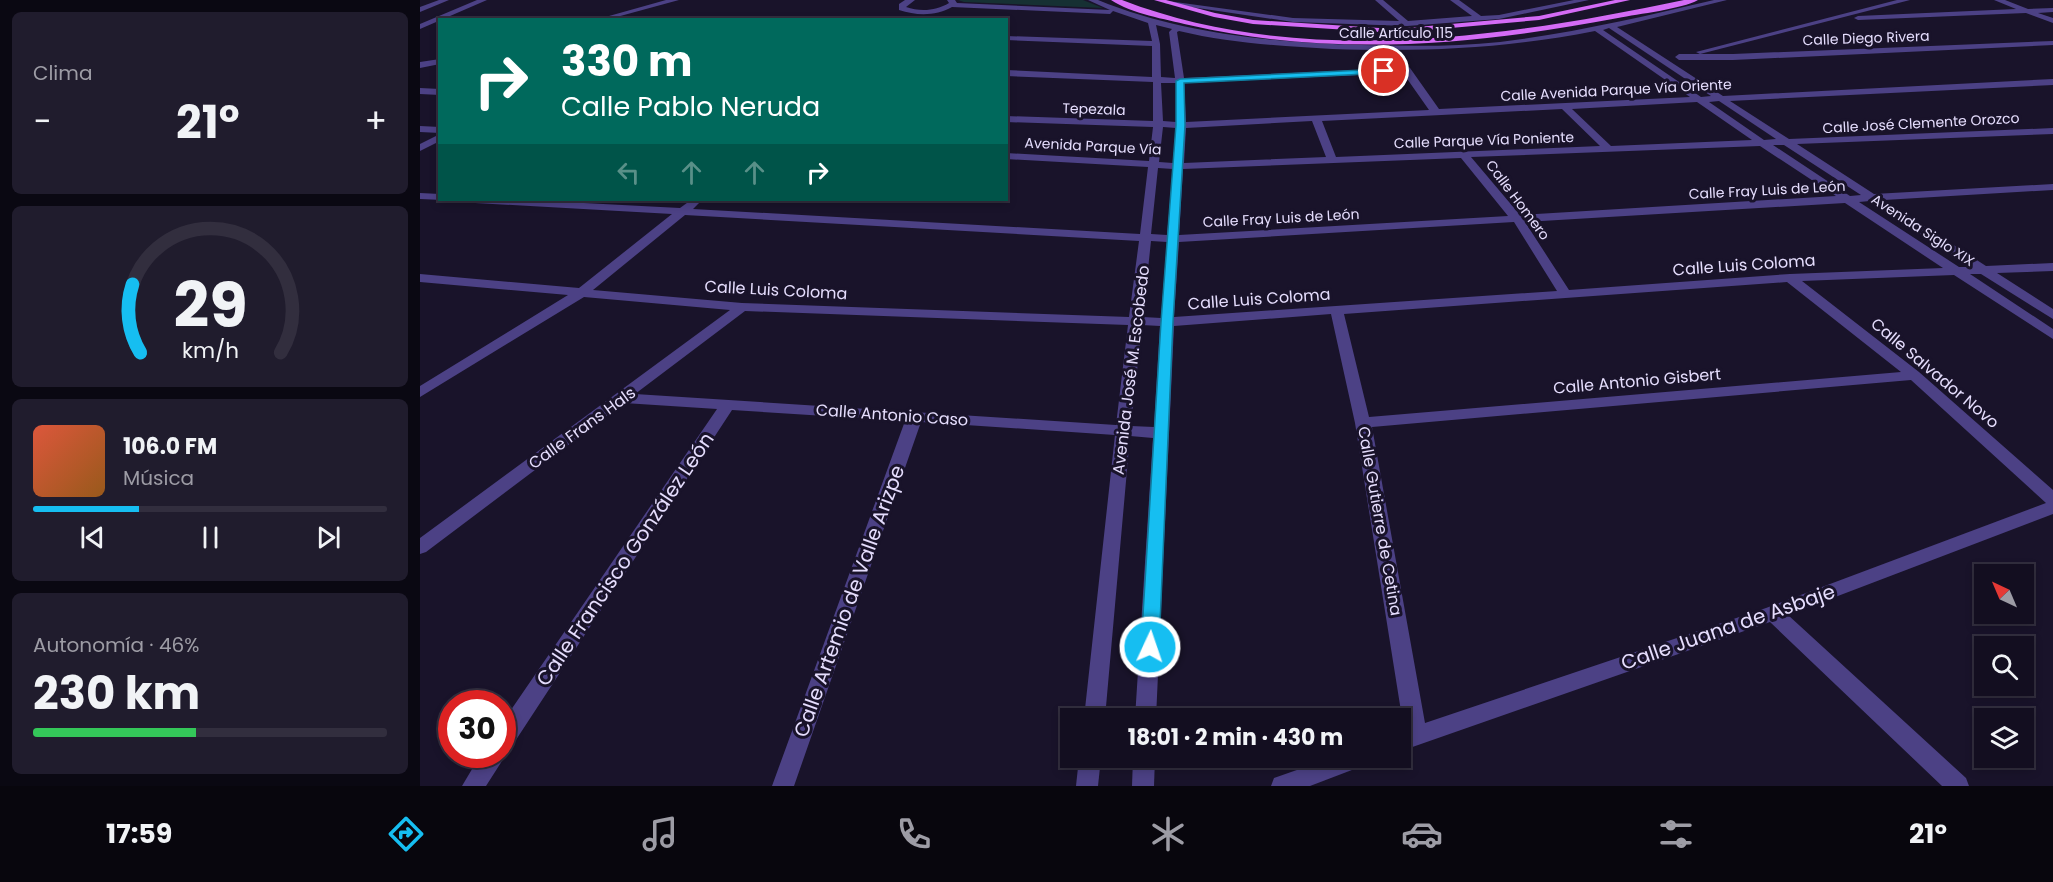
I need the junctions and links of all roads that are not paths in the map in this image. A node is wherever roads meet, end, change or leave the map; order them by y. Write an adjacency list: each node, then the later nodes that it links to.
1 (445, 0): 19 (street)
2 (462, 0): 28 (street)
3 (483, 0): 30 (street)
4 (675, 0): 29 (street)
5 (911, 0): 26 (street)
6 (1092, 0): 27 (street, Calle Artículo 115)
7 (1115, 0): 46 (main road)
8 (1158, 0): 21 (main road)
9 (1179, 0): 21 (street)
10 (1379, 0): 39 (street)
11 (1455, 0): 33 (street)
12 (1546, 0): 22 (street)
13 (1585, 0): 22 (street)
14 (1626, 0): 44 (main road)
15 (1694, 0): 49 (main road)
16 (1723, 0): 40 (street, Calle Artículo 115)
17 (1906, 0): 35 (street)
18 (1998, 0): 25 (street)
19 (434, 2): 23 (street)
20 (951, 3): 26 (street); 27 (street)
21 (1168, 3): 34 (street); 38 (main road)
22 (1556, 6): 33 (street)
23 (420, 10)
24 (2053, 10): 25 (street)
25 (2030, 11): 35 (street); 37 (street)
26 (921, 12): 31 (street)
27 (1119, 12): 36 (street, Calle Artículo 115)
28 (420, 16)
29 (613, 16)
30 (441, 18)
31 (913, 18)
32 (438, 19): 41 (street)
33 (1476, 19): 39 (street); 44 (main road)
34 (1293, 20): 38 (main road); 39 (street)
35 (1826, 20): 54 (street)
36 (1152, 21): 42 (street, Calle Artículo 115); 50 (street, Avenida José M. Escobedo)
37 (2053, 21)
38 (1253, 22): 44 (main road)
39 (1407, 24)
40 (1611, 26): 43 (street, Calle Artículo 115); 55 (street, Avenida Siglo XIX)
41 (420, 27)
42 (1178, 27): 45 (street, Calle Artículo 115); 61 (street, Avenida José M. Escobedo)
43 (1597, 29): 48 (street, Calle Artículo 115); 66 (street, Avenida Siglo XIX)
44 (1395, 31)
45 (1224, 36): 46 (main road); 51 (street, Calle Artículo 115)
46 (1272, 37): 49 (main road); 51 (main road)
47 (1008, 38): 50 (street)
48 (1546, 38): 49 (main road); 53 (street, Calle Artículo 115)
49 (1464, 40)
50 (1156, 44): 60 (street, Avenida José M. Escobedo)
51 (1287, 44): 53 (street, Calle Artículo 115)
52 (2053, 44): 54 (street, Calle Diego Rivera)
53 (1387, 48): 58 (street)
54 (1679, 57): 55 (street)
55 (1662, 59): 65 (street, Avenida Siglo XIX)
56 (438, 61): 57 (street)
57 (420, 65)
58 (1407, 70): 61 (street); 68 (street)
59 (1008, 73): 60 (street)
60 (1157, 80): 61 (street); 71 (street, Avenida José M. Escobedo)
61 (1180, 81): 72 (street, Avenida José M. Escobedo)
62 (2053, 82): 65 (street, Calle Avenida Parque Vía Oriente)
63 (420, 91): 64 (street)
64 (438, 92)
65 (1718, 98): 66 (street, Calle Avenida Parque Vía Oriente); 78 (street, Avenida Siglo XIX)
66 (1701, 100): 67 (street, Calle Avenida Parque Vía Oriente); 77 (street, Avenida Siglo XIX)
67 (1564, 106): 68 (street, Calle Avenida Parque Vía Oriente); 80 (street)
68 (1435, 111): 69 (street, Calle Avenida Parque Vía Oriente)
69 (1316, 118): 72 (street, Calle Avenida Parque Vía Oriente); 83 (street)
70 (1008, 119): 71 (street, Tepezala)
71 (1158, 125): 72 (street, Tepezala); 84 (street, Avenida José M. Escobedo)
72 (1181, 125): 85 (street, Avenida José M. Escobedo)
73 (420, 129): 74 (street)
74 (438, 130)
75 (2053, 131): 78 (street, Calle José Clemente Orozco)
76 (438, 138): 79 (street)
77 (1761, 142): 78 (street, Calle Parque Vía Poniente); 80 (street, Calle Parque Vía Poniente); 90 (street, Avenida Siglo XIX)
78 (1791, 142): 89 (street, Avenida Siglo XIX)
79 (420, 148)
80 (1609, 149): 81 (street, Calle Parque Vía Poniente)
81 (1464, 155): 83 (street, Calle Parque Vía Poniente); 94 (street, Calle Homero)
82 (1008, 156): 84 (street, Avenida Parque Vía)
83 (1332, 160): 85 (street, Calle Parque Vía Poniente)
84 (1155, 164): 85 (street, Avenida Parque Vía); 95 (street, Avenida José M. Escobedo)
85 (1178, 166): 96 (street, Avenida José M. Escobedo)
86 (2053, 187): 89 (street, Calle Fray Luis de León)
87 (420, 196): 88 (street)
88 (438, 197)
89 (1874, 197): 90 (street, Calle Fray Luis de León); 99 (street, Avenida Siglo XIX)
90 (1850, 200): 94 (street, Calle Fray Luis de León); 98 (street, Avenida Siglo XIX)
91 (492, 201): 93 (street, Calle Fray Luis de León)
92 (696, 201): 93 (street)
93 (683, 212): 95 (street, Calle Fray Luis de León); 102 (street)
94 (1518, 220): 96 (street, Calle Fray Luis de León); 103 (street, Calle Homero)
95 (1146, 238): 96 (street, Calle Fray Luis de León); 107 (street, Avenida José M. Escobedo)
96 (1173, 239): 108 (street, Avenida José M. Escobedo)
97 (2053, 267): 99 (street, Calle Luis Coloma)
98 (1957, 271): 99 (street, Calle Luis Coloma); 101 (street, Calle Luis Coloma); 109 (street, Avenida Siglo XIX)
99 (1984, 271): 106 (street, Avenida Siglo XIX)
100 (420, 278): 102 (street, Calle Luis Coloma)
101 (1790, 278): 103 (street, Calle Luis Coloma); 110 (street, Calle Salvador Novo)
102 (581, 293): 104 (street, Calle Luis Coloma); 111 (street)
103 (1566, 295): 105 (street, Calle Luis Coloma)
104 (742, 307): 107 (street, Calle Luis Coloma); 112 (street, Calle Frans Hals)
105 (1336, 309): 108 (street, Calle Luis Coloma); 115 (street, Calle Gutierre de Cetina)
106 (2053, 315)
107 (1137, 322): 108 (street, Calle Luis Coloma); 116 (street, Avenida José M. Escobedo)
108 (1167, 322): 117 (street, Avenida José M. Escobedo)
109 (2053, 335)
110 (1914, 375): 115 (street, Calle Antonio Gisbert); 118 (street, Calle Salvador Novo)
111 (420, 392)
112 (622, 398): 113 (street, Calle Antonio Caso); 120 (street, Calle Frans Hals)
113 (727, 406): 114 (street, Calle Antonio Caso); 125 (street, Calle Francisco González León)
114 (915, 416): 116 (street, Calle Antonio Caso); 132 (street, Calle Artemio de Valle Arizpe)
115 (1363, 423): 124 (street, Calle Gutierre de Cetina)
116 (1123, 430): 117 (street, Calle Antonio Caso); 122 (street, Avenida José M. Escobedo)
117 (1161, 433): 123 (street, Avenida José M. Escobedo)
118 (2053, 500)
119 (2053, 507): 121 (street, Calle Juana de Asbaje)
120 (420, 547)
121 (1773, 613): 126 (street, Calle Juana de Asbaje); 136 (street)
122 (1095, 708)
123 (1147, 708)
124 (1405, 708)
125 (516, 721)
126 (1411, 737)
127 (485, 768): 131 (street)
128 (1089, 768): 133 (street)
129 (1144, 768): 134 (street)
130 (1330, 768): 135 (street)
131 (473, 786)
132 (783, 786)
133 (1087, 786)
134 (1143, 786)
135 (1282, 786)
136 (1958, 786)

